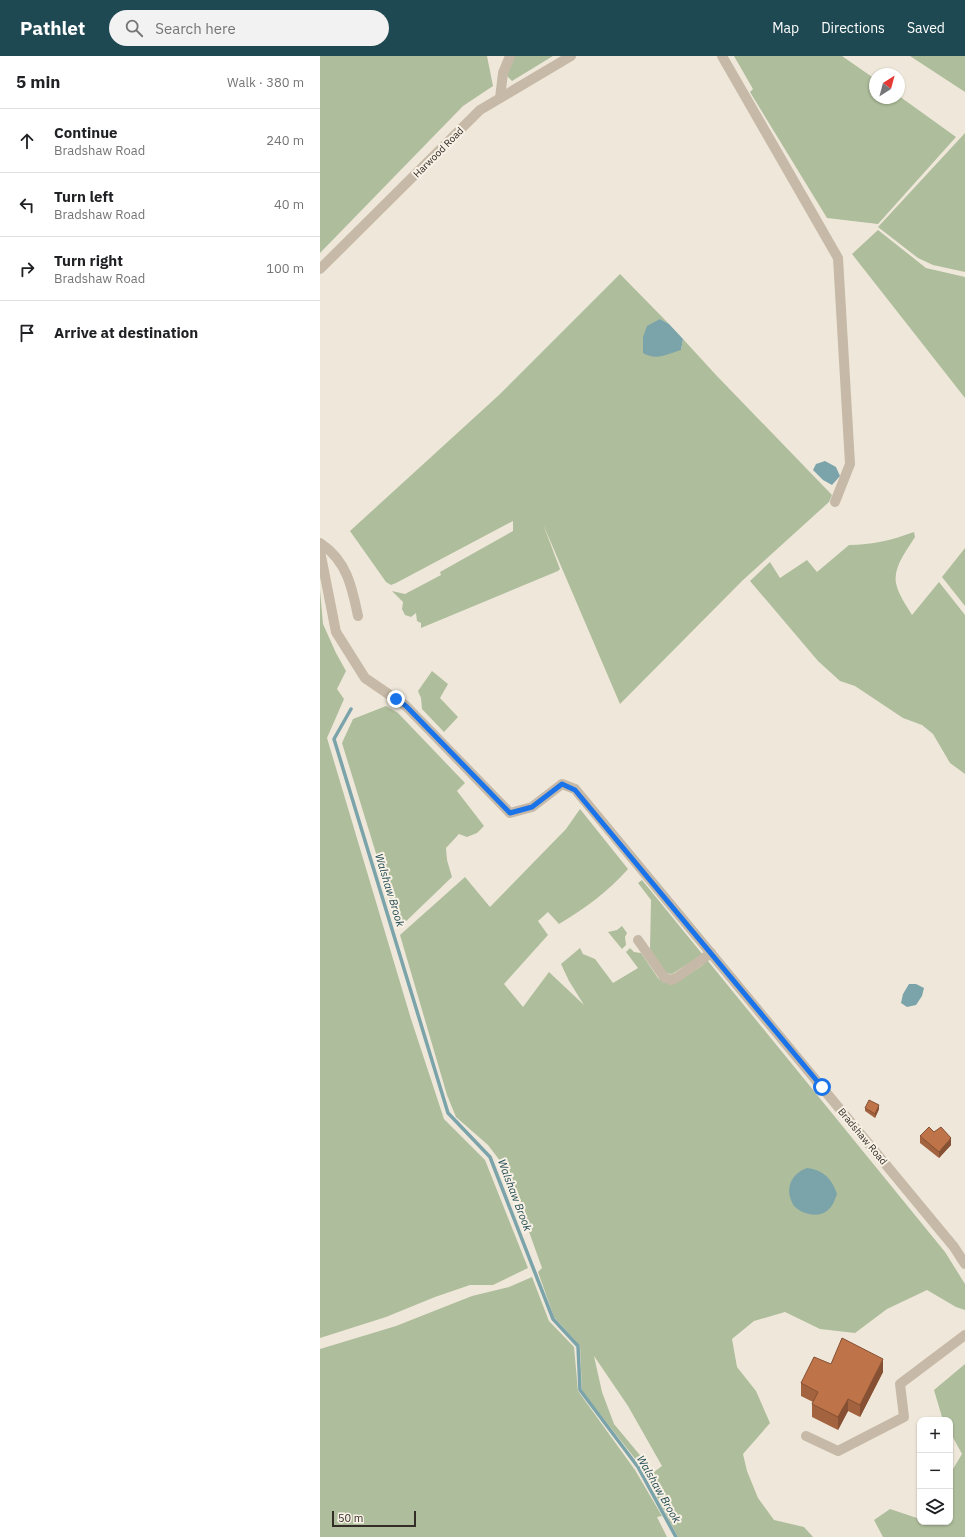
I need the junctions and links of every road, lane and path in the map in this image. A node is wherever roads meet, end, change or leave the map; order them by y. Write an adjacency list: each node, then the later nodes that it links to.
1 (510, 56): 4 (street)
2 (571, 56): 4 (street, Harwood Road)
3 (722, 56): 6 (street)
4 (500, 98): 5 (street, Harwood Road)
5 (320, 269)
6 (835, 502)
7 (320, 543): 9 (street)
8 (320, 551): 11 (street, Bradshaw Road)
9 (358, 616)
10 (638, 940): 11 (street)
11 (711, 953): 12 (street, Bradshaw Road)
12 (965, 1264)
13 (965, 1335): 14 (street)
14 (806, 1436)

